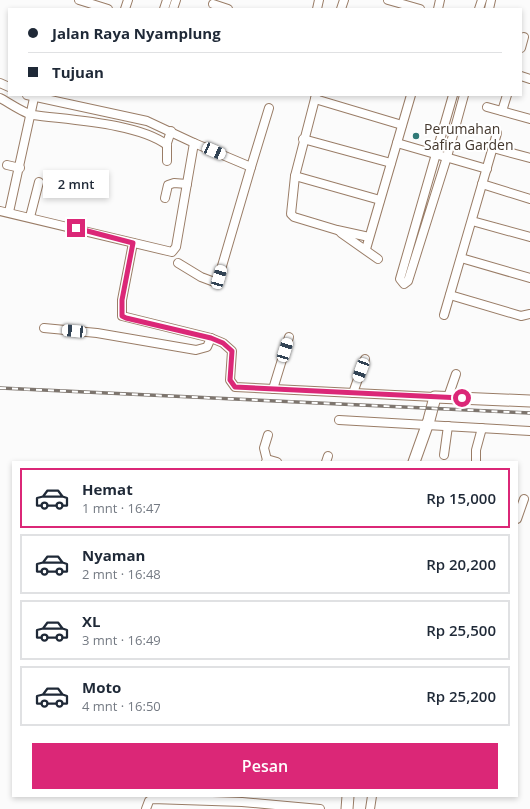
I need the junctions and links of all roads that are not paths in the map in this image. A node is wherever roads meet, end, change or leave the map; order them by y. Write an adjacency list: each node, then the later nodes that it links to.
1 (79, 0): 4 (street)
2 (388, 0): 6 (street)
3 (213, 4): 5 (street)
4 (105, 8)
5 (225, 8)
6 (416, 8)
7 (411, 96): 21 (street)
8 (453, 96): 29 (street)
9 (464, 96): 30 (street)
10 (507, 96): 17 (street)
11 (315, 97): 21 (street); 24 (street)
12 (0, 98): 14 (street)
13 (70, 99): 14 (street); 18 (street)
14 (31, 105): 18 (street); 36 (street)
15 (487, 107): 17 (street)
16 (269, 108): 35 (street)
17 (502, 111): 19 (street)
18 (97, 117): 20 (street); 20 (street)
19 (530, 119)
20 (126, 123): 22 (street); 22 (street)
21 (402, 125): 27 (street)
22 (145, 128): 25 (street); 25 (street)
23 (497, 133): 28 (street)
24 (303, 138): 33 (street); 38 (street)
25 (168, 139): 26 (street); 32 (street)
26 (194, 143): 35 (street); 40 (street)
27 (397, 143): 29 (street); 33 (street)
28 (493, 148): 31 (street); 37 (street)
29 (435, 154): 30 (street); 30 (street)
30 (447, 157): 37 (street)
31 (530, 158)
32 (167, 161)
33 (391, 163): 44 (street)
34 (7, 165): 36 (street)
35 (251, 167): 56 (street)
36 (20, 168): 46 (street)
37 (487, 169): 41 (street)
38 (294, 176): 44 (street); 49 (street)
39 (39, 182): 47 (street)
40 (180, 184): 42 (street); 52 (street)
41 (482, 184): 43 (street); 48 (street)
42 (165, 198)
43 (530, 199)
44 (380, 200): 50 (street)
45 (0, 210): 46 (street)
46 (9, 212): 47 (street)
47 (30, 217): 52 (street)
48 (472, 220): 51 (street); 54 (street)
49 (337, 230): 50 (street); 53 (street)
50 (370, 237): 53 (street)
51 (530, 237)
52 (133, 243): 62 (street)
53 (366, 249): 55 (street)
54 (461, 258): 57 (street); 58 (street)
55 (378, 259)
56 (178, 264)
57 (530, 278)
58 (450, 295): 59 (street); 60 (street)
59 (530, 314)
60 (444, 315)
61 (44, 328): 62 (street)
62 (211, 338): 66 (street)
63 (289, 338): 66 (street)
64 (365, 359): 67 (street)
65 (456, 374): 69 (street)
66 (273, 389): 67 (street)
67 (353, 393): 68 (street)
68 (435, 397): 69 (street); 72 (street)
69 (448, 397): 70 (street)
70 (530, 401)
71 (339, 420): 72 (street)
72 (428, 424): 73 (street); 79 (street)
73 (448, 426): 74 (street); 77 (street)
74 (482, 428): 75 (street); 80 (street)
75 (530, 431)
76 (268, 435): 78 (street)
77 (444, 454)
78 (267, 461)
79 (414, 461)
80 (476, 461)
81 (524, 499): 82 (street)
82 (518, 516)
83 (348, 797): 91 (street)
84 (372, 797): 92 (street)
85 (157, 798): 87 (street); 89 (street)
86 (262, 800): 87 (street); 88 (street)
87 (236, 802)
88 (272, 807): 90 (street)
89 (146, 809)
90 (320, 809)
91 (347, 809)
92 (370, 809)

